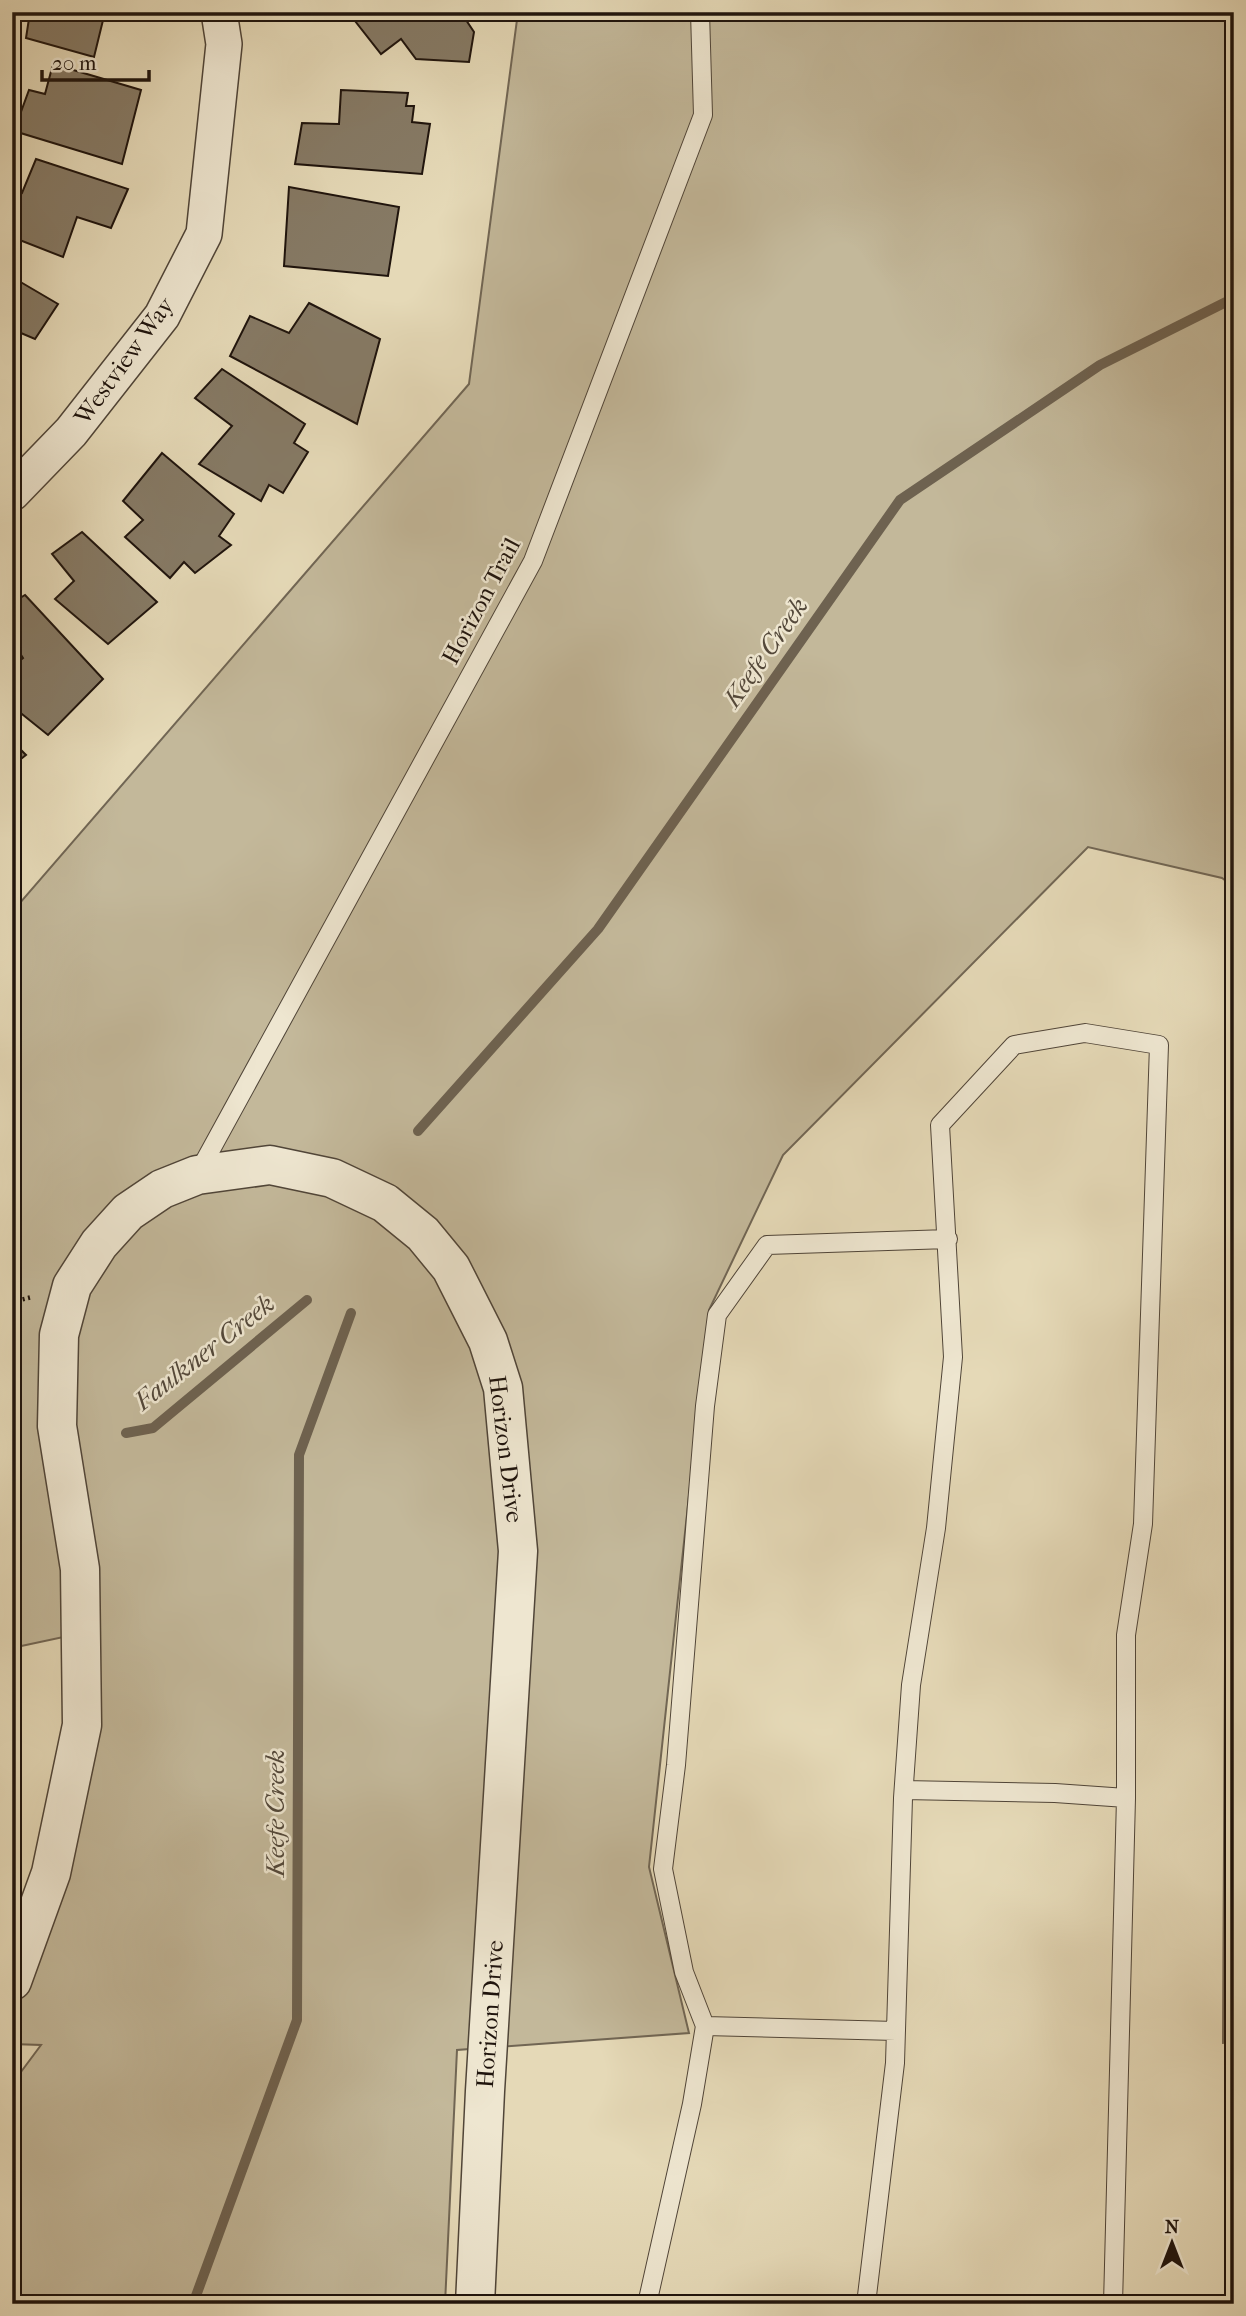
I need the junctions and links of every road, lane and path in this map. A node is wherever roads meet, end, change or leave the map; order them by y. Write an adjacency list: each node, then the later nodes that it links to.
1 (700, 12): 4 (lane, Horizon Trail)
2 (222, 28): 3 (street, Westview Way)
3 (12, 493)
4 (197, 1175): 8 (street, Horizon Drive); 11 (street, Horizon Drive)
5 (948, 1239): 6 (lane); 7 (lane); 9 (lane)
6 (904, 1790): 7 (lane); 10 (lane)
7 (1126, 1798): 14 (lane)
8 (12, 1981)
9 (705, 2025): 10 (lane); 12 (lane)
10 (896, 2032): 13 (lane)
11 (475, 2304)
12 (647, 2304)
13 (866, 2304)
14 (1113, 2304)

